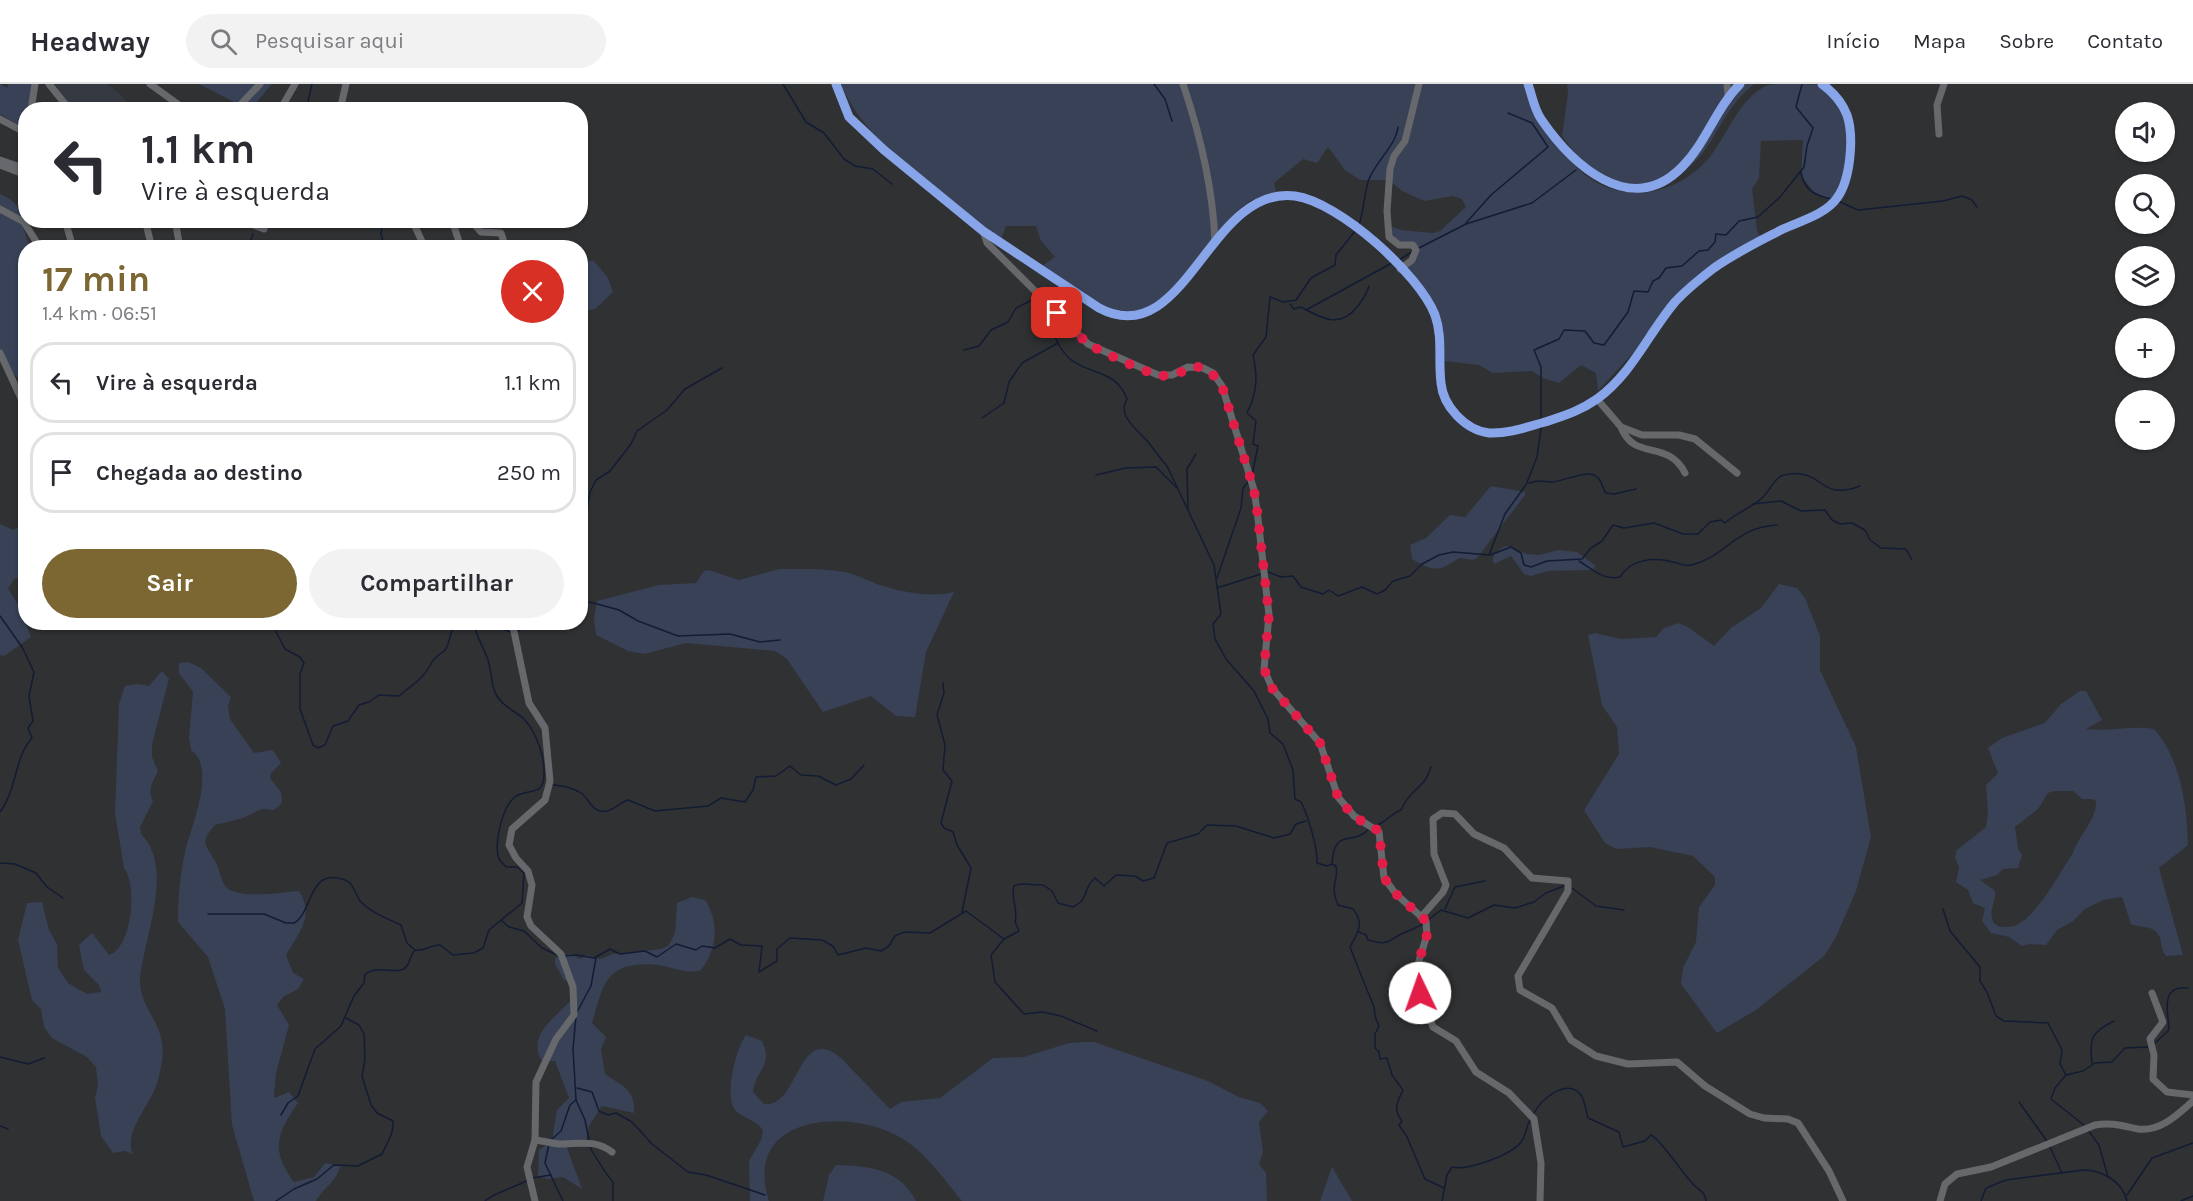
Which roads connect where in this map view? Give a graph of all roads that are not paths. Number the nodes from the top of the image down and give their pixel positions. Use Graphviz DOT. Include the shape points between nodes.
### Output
graph roads {
  1 [pos="34,84"];
  2 [pos="49,84"];
  3 [pos="150,84"];
  4 [pos="260,84"];
  5 [pos="295,84"];
  6 [pos="346,84"];
  7 [pos="836,84"];
  8 [pos="1183,84"];
  9 [pos="1419,84"];
  10 [pos="1528,84"];
  11 [pos="1727,84"];
  12 [pos="1740,84"];
  13 [pos="1822,84"];
  14 [pos="1944,84"];
  15 [pos="1728,96"];
  16 [pos="32,102"];
  17 [pos="64,102"];
  18 [pos="175,102"];
  19 [pos="242,102"];
  20 [pos="285,102"];
  21 [pos="342,102"];
  22 [pos="0,119"];
  23 [pos="18,129"];
  24 [pos="1939,134"];
  25 [pos="0,160"];
  26 [pos="0,165"];
  27 [pos="18,169"];
  28 [pos="18,171"];
  29 [pos="0,209"];
  30 [pos="18,219"];
  31 [pos="477,228"];
  32 [pos="982,231"];
  33 [pos="504,240"];
  34 [pos="1215,243"];
  35 [pos="1400,269"];
  36 [pos="0,353"];
  37 [pos="18,392"];
  38 [pos="1597,399"];
  39 [pos="1621,427"];
  40 [pos="1685,473"];
  41 [pos="1737,473"];
  42 [pos="514,630"];
  43 [pos="1421,917"];
  44 [pos="2152,993"];
  45 [pos="2193,1095"];
  46 [pos="2193,1101"];
  47 [pos="535,1140"];
  48 [pos="612,1152"];
  49 [pos="535,1201"];
  50 [pos="1540,1201"];
  51 [pos="1843,1201"];
  52 [pos="1940,1201"];
  1 -- 16 [label="street"];
  2 -- 17 [label="street"];
  3 -- 18 [label="street"];
  4 -- 19 [label="street"];
  5 -- 20 [label="street"];
  6 -- 21 [label="street"];
  7 -- 32 [label="highway" via="844,109 854,123"];
  8 -- 34 [label="street" via="1197,125 1215,223"];
  9 -- 35 [label="street" via="1405,141 1394,156 1389,177 1389,237 1416,250 1412,260"];
  10 -- 15 [label="highway" via="1539,117 1574,159 1599,179 1625,187 1650,185 1678,171"];
  11 -- 15 [label="street"];
  12 -- 15 [label="highway"];
  13 -- 38 [label="highway" via="1841,102 1848,118 1849,152 1838,197 1820,211 1707,273 1675,303 1623,375"];
  14 -- 24 [label="street" via="1937,105"];
  22 -- 23 [label="street"];
  25 -- 27 [label="street"];
  26 -- 28 [label="street"];
  29 -- 30 [label="street"];
  31 -- 33 [label="street" via="481,232 501,232"];
  32 -- 34 [label="highway" via="1114,315 1144,312 1164,302"];
  32 -- 43 [label="street" via="987,243 1088,344 1158,375 1172,375 1188,367 1203,368 1213,373 1222,386 1257,510 1269,615 1264,669 1272,688 1320,743 1338,797 1353,816 1379,831 1384,878"];
  34 -- 35 [label="highway" via="1250,206 1268,198 1296,196 1319,204 1363,231"];
  35 -- 38 [label="highway" via="1425,297 1434,315 1442,345 1442,391 1463,422 1484,432 1509,431 1570,414"];
  36 -- 37 [label="street"];
  38 -- 39 [label="street"];
  39 -- 40 [label="street" via="1625,438 1636,446 1671,454"];
  39 -- 41 [label="street" via="1642,435 1695,439"];
  42 -- 47 [label="street" via="529,703 545,728 550,781 545,800 512,829 509,845 528,871 532,885 527,917 531,926 561,954 573,987 574,1015 556,1039 536,1082"];
  43 -- 50 [label="street" via="1426,921 1427,935 1417,967 1420,993 1433,1027 1456,1041 1476,1072 1509,1093 1534,1119 1541,1163"];
  43 -- 51 [label="street" via="1446,885 1435,859 1431,827 1433,819 1442,813 1455,814 1474,834 1499,844 1532,878 1568,881 1568,891 1518,976 1520,990 1552,1008 1571,1040 1596,1056 1628,1064 1677,1062 1705,1086 1750,1114 1798,1124 1829,1171"];
  44 -- 45 [label="street" via="2163,1023 2150,1039 2153,1079 2166,1092"];
  46 -- 52 [label="street" via="2170,1120 2152,1128 2095,1125 1991,1167 1957,1174 1945,1184"];
  47 -- 48 [label="street" via="603,1145"];
  47 -- 49 [label="street" via="526,1167"];
}
